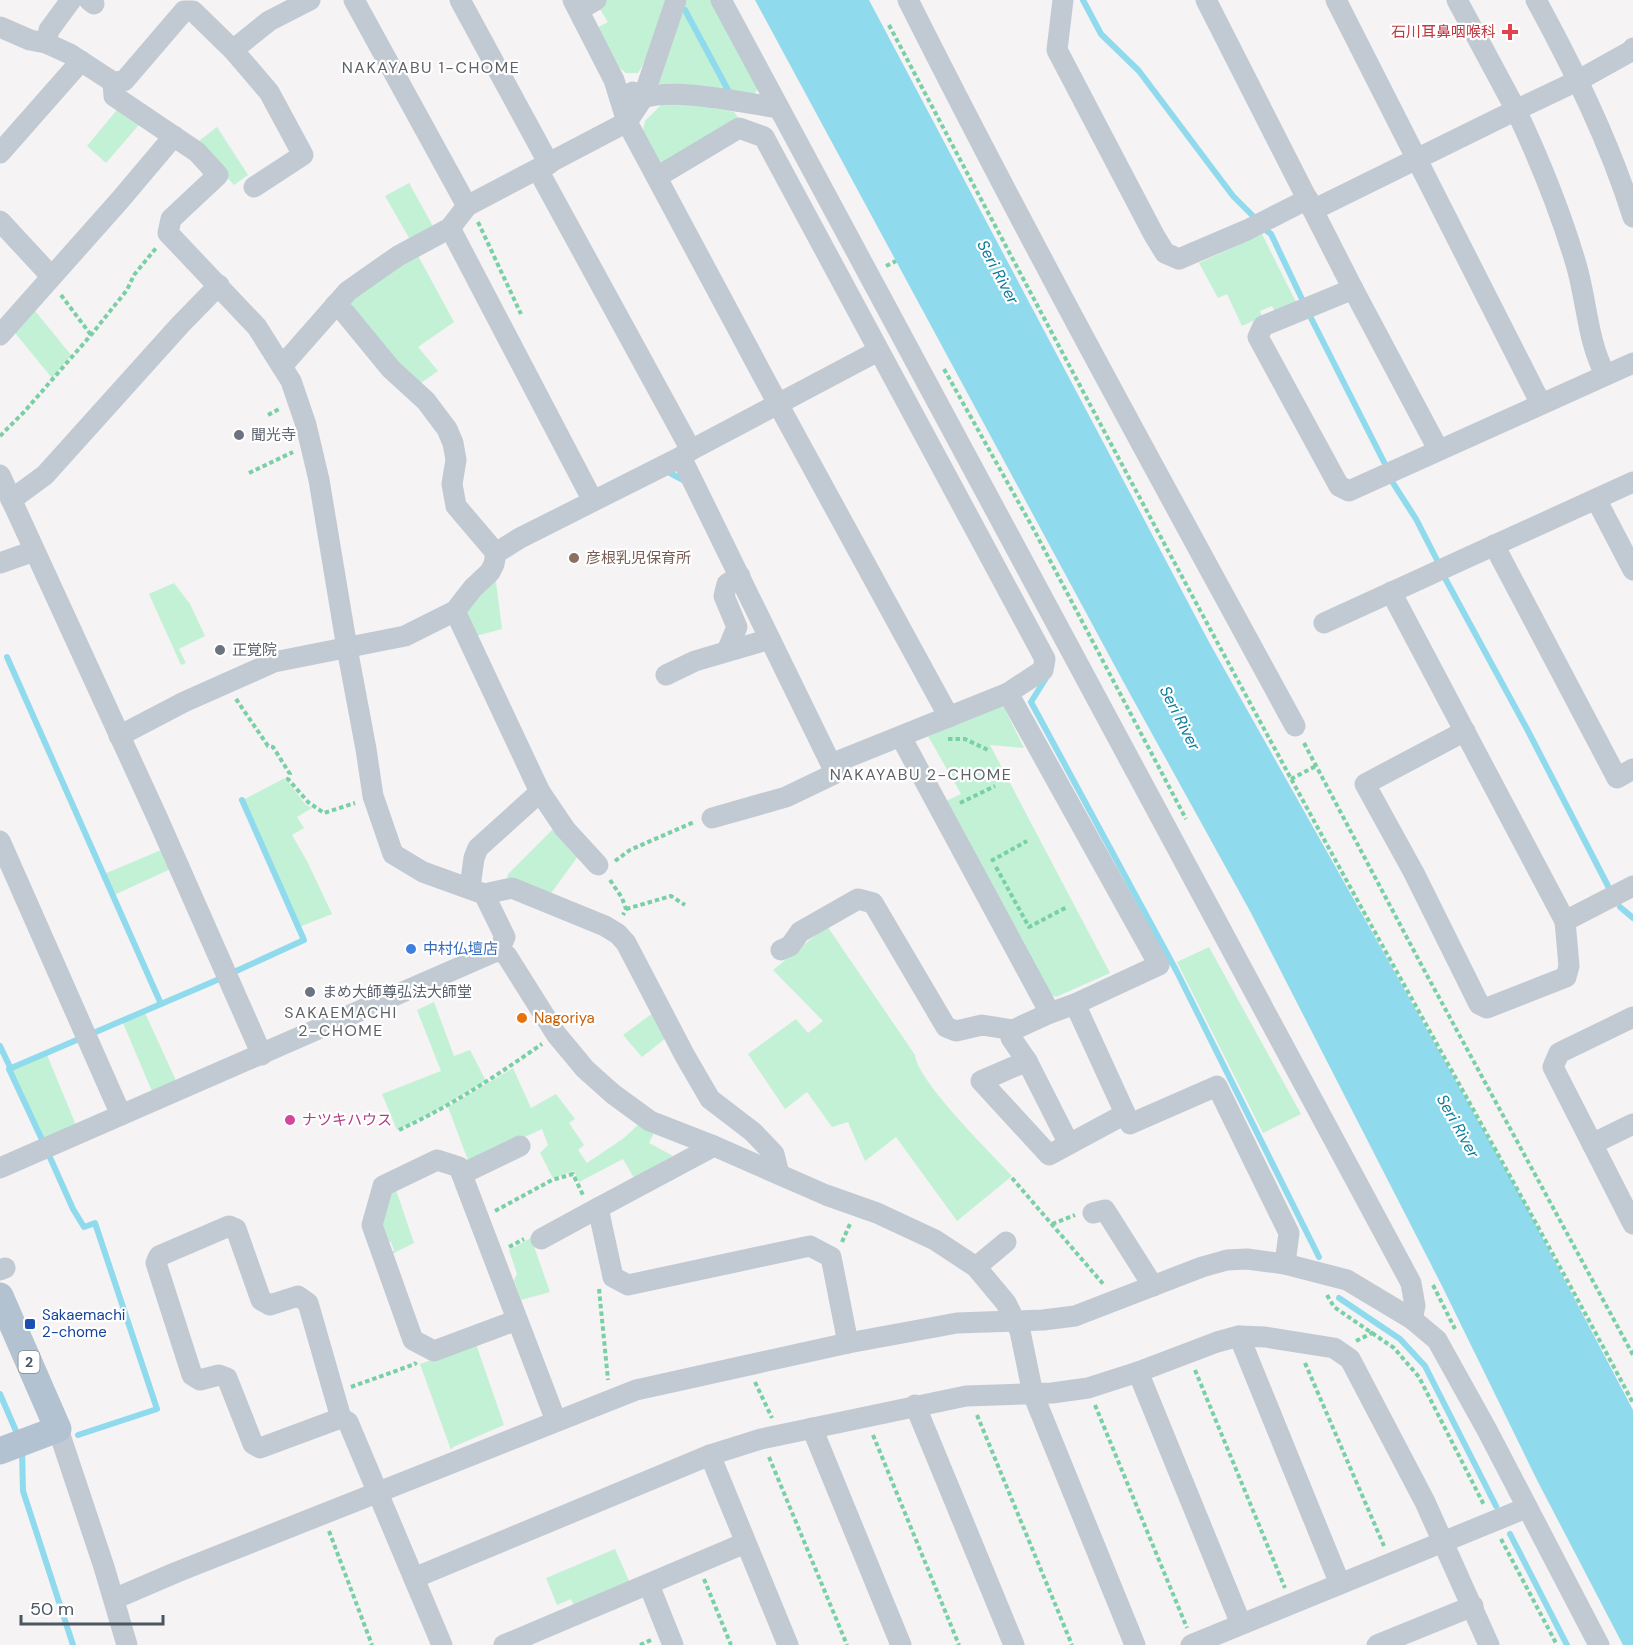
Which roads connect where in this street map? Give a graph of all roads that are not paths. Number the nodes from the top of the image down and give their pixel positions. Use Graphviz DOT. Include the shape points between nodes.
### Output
graph roads {
  1 [pos="71,0"];
  2 [pos="310,0"];
  3 [pos="354,0"];
  4 [pos="460,0"];
  5 [pos="676,0"];
  6 [pos="722,0"];
  7 [pos="908,0"];
  8 [pos="1063,0"];
  9 [pos="1206,0"];
  10 [pos="1336,0"];
  11 [pos="1457,0"];
  12 [pos="1536,0"];
  13 [pos="583,3"];
  14 [pos="0,27"];
  15 [pos="46,43"];
  16 [pos="1633,48"];
  17 [pos="233,50"];
  18 [pos="81,61"];
  19 [pos="614,80"];
  20 [pos="1579,80"];
  21 [pos="113,82"];
  22 [pos="643,98"];
  23 [pos="779,108"];
  24 [pos="1516,110"];
  25 [pos="627,122"];
  26 [pos="174,136"];
  27 [pos="0,153"];
  28 [pos="1418,159"];
  29 [pos="543,167"];
  30 [pos="657,177"];
  31 [pos="254,187"];
  32 [pos="1311,205"];
  33 [pos="467,206"];
  34 [pos="1633,217"];
  35 [pos="0,221"];
  36 [pos="450,228"];
  37 [pos="50,278"];
  38 [pos="218,282"];
  39 [pos="1353,289"];
  40 [pos="335,305"];
  41 [pos="0,335"];
  42 [pos="878,351"];
  43 [pos="1633,363"];
  44 [pos="282,366"];
  45 [pos="1605,374"];
  46 [pos="778,404"];
  47 [pos="1541,404"];
  48 [pos="1438,449"];
  49 [pos="686,454"];
  50 [pos="0,475"];
  51 [pos="1633,482"];
  52 [pos="1596,499"];
  53 [pos="11,500"];
  54 [pos="593,501"];
  55 [pos="1494,545"];
  56 [pos="34,551"];
  57 [pos="496,553"];
  58 [pos="0,564"];
  59 [pos="1633,570"];
  60 [pos="740,576"];
  61 [pos="1391,592"];
  62 [pos="455,611"];
  63 [pos="1324,622"];
  64 [pos="770,639"];
  65 [pos="347,648"];
  66 [pos="727,651"];
  67 [pos="666,675"];
  68 [pos="1008,693"];
  69 [pos="949,717"];
  70 [pos="1295,726"];
  71 [pos="1465,731"];
  72 [pos="119,736"];
  73 [pos="901,737"];
  74 [pos="831,764"];
  75 [pos="1633,770"];
  76 [pos="540,792"];
  77 [pos="712,818"];
  78 [pos="0,841"];
  79 [pos="600,868"];
  80 [pos="1633,886"];
  81 [pos="477,890"];
  82 [pos="1565,921"];
  83 [pos="499,950"];
  84 [pos="781,950"];
  85 [pos="1075,1004"];
  86 [pos="1050,1013"];
  87 [pos="1633,1017"];
  88 [pos="1013,1030"];
  89 [pos="262,1054"];
  90 [pos="1027,1061"];
  91 [pos="1125,1114"];
  92 [pos="121,1115"];
  93 [pos="1633,1124"];
  94 [pos="1069,1144"];
  95 [pos="1592,1144"];
  96 [pos="520,1146"];
  97 [pos="714,1146"];
  98 [pos="0,1168"];
  99 [pos="462,1174"];
  100 [pos="779,1174"];
  101 [pos="1104,1209"];
  102 [pos="595,1210"];
  103 [pos="1633,1224"];
  104 [pos="541,1239"];
  105 [pos="1006,1242"];
  106 [pos="1285,1264"];
  107 [pos="976,1267"];
  108 [pos="1154,1286"];
  109 [pos="0,1296"];
  110 [pos="1412,1319"];
  111 [pos="517,1320"];
  112 [pos="1015,1321"];
  113 [pos="1239,1336"];
  114 [pos="848,1342"];
  115 [pos="1138,1372"];
  116 [pos="1033,1394"];
  117 [pos="339,1405"];
  118 [pos="915,1405"];
  119 [pos="552,1426"];
  120 [pos="58,1429"];
  121 [pos="790,1430"];
  122 [pos="13,1446"];
  123 [pos="710,1455"];
  124 [pos="377,1494"];
  125 [pos="1526,1508"];
  126 [pos="1442,1541"];
  127 [pos="745,1543"];
  128 [pos="414,1578"];
  129 [pos="1340,1584"];
  130 [pos="649,1585"];
  131 [pos="114,1599"];
  132 [pos="1473,1606"];
  133 [pos="1241,1624"];
  134 [pos="1192,1644"];
  135 [pos="127,1645"];
  136 [pos="442,1645"];
  137 [pos="504,1645"];
  138 [pos="673,1645"];
  139 [pos="788,1645"];
  140 [pos="901,1645"];
  141 [pos="1014,1645"];
  142 [pos="1135,1645"];
  143 [pos="1377,1645"];
  144 [pos="1489,1645"];
  145 [pos="1599,1645"];
  1 -- 15 [label="street" via="49,30"];
  2 -- 17 [label="street" via="269,21"];
  3 -- 33 [label="street" via="424,138"];
  4 -- 29 [label="street"];
  5 -- 22 [label="street"];
  6 -- 23 [label="street"];
  7 -- 70 [label="street" via="1060,294"];
  8 -- 32 [label="street" via="1057,50 1165,253 1179,259"];
  9 -- 32 [label="street"];
  10 -- 28 [label="street"];
  11 -- 24 [label="street"];
  12 -- 20 [label="street"];
  13 -- 19 [label="street"];
  14 -- 15 [label="street"];
  15 -- 18 [label="street"];
  16 -- 20 [label="street"];
  17 -- 21 [label="street" via="207,18 184,11 124,81"];
  17 -- 31 [label="street" via="270,93 303,155"];
  18 -- 21 [label="street"];
  18 -- 27 [label="street"];
  19 -- 22 [label="street"];
  19 -- 25 [label="street"];
  20 -- 24 [label="street"];
  20 -- 34 [label="street"];
  21 -- 26 [label="street" via="114,96"];
  22 -- 23 [label="street" via="675,93"];
  22 -- 25 [label="street"];
  23 -- 110 [label="street" via="1411,1283 1416,1306"];
  24 -- 28 [label="street"];
  24 -- 45 [label="street" via="1551,188 1577,266 1595,356"];
  25 -- 29 [label="street"];
  25 -- 30 [label="street"];
  26 -- 37 [label="street"];
  26 -- 38 [label="street" via="197,152 218,175 171,219 168,233"];
  28 -- 32 [label="street"];
  28 -- 47 [label="street"];
  29 -- 33 [label="street"];
  29 -- 49 [label="street"];
  30 -- 42 [label="street" via="739,129 764,137"];
  30 -- 46 [label="street" via="691,232"];
  32 -- 39 [label="street"];
  33 -- 36 [label="street"];
  35 -- 37 [label="street"];
  36 -- 40 [label="street" via="398,256 348,291"];
  36 -- 54 [label="street"];
  37 -- 41 [label="street"];
  38 -- 44 [label="street" via="257,327"];
  38 -- 53 [label="street" via="166,335 45,475"];
  39 -- 48 [label="street"];
  39 -- 48 [label="street" via="1263,326 1258,337 1339,486 1349,491"];
  40 -- 44 [label="street"];
  40 -- 57 [label="street" via="426,401 447,429 456,460 452,484 456,506"];
  42 -- 46 [label="street"];
  42 -- 68 [label="street" via="1046,659 1043,669"];
  43 -- 45 [label="street"];
  44 -- 65 [label="street" via="291,381 320,474"];
  45 -- 47 [label="street"];
  46 -- 49 [label="street"];
  46 -- 69 [label="street"];
  47 -- 48 [label="street"];
  49 -- 54 [label="street"];
  49 -- 60 [label="street"];
  50 -- 53 [label="street"];
  51 -- 52 [label="street"];
  52 -- 55 [label="street"];
  52 -- 59 [label="street"];
  53 -- 56 [label="street"];
  54 -- 57 [label="street" via="529,528"];
  55 -- 61 [label="street"];
  55 -- 75 [label="street" via="1617,778"];
  56 -- 58 [label="street"];
  56 -- 72 [label="street"];
  57 -- 62 [label="street" via="490,572"];
  60 -- 64 [label="street"];
  60 -- 66 [label="street" via="727,584 724,596 737,627"];
  61 -- 63 [label="street"];
  61 -- 71 [label="street"];
  62 -- 65 [label="street" via="405,636"];
  62 -- 76 [label="street"];
  64 -- 66 [label="street"];
  64 -- 74 [label="street"];
  65 -- 72 [label="street" via="274,662"];
  65 -- 81 [label="street" via="373,796 393,854 423,872"];
  66 -- 67 [label="street"];
  68 -- 69 [label="street"];
  68 -- 85 [label="street" via="1159,965"];
  69 -- 73 [label="street"];
  71 -- 82 [label="street"];
  71 -- 82 [label="street" via="1365,784 1479,1004 1487,1008 1566,977 1569,966"];
  72 -- 89 [label="street"];
  73 -- 74 [label="street"];
  73 -- 86 [label="street"];
  74 -- 77 [label="street" via="834,774 786,796"];
  76 -- 79 [label="street" via="565,829"];
  76 -- 81 [label="street" via="478,848 474,858"];
  78 -- 92 [label="street"];
  80 -- 82 [label="street"];
  81 -- 83 [label="street" via="505,937"];
  81 -- 100 [label="street" via="512,888 615,932 626,943 710,1100 753,1132 774,1154"];
  83 -- 89 [label="street" via="285,1048"];
  83 -- 97 [label="street" via="546,1012 556,1034 585,1069 650,1121"];
  84 -- 88 [label="street" via="790,946 800,932 858,899 873,903 946,1027 956,1031 982,1025"];
  85 -- 86 [label="street"];
  85 -- 91 [label="street"];
  86 -- 88 [label="street"];
  87 -- 95 [label="street" via="1559,1053 1553,1066"];
  88 -- 90 [label="street" via="1011,1038"];
  89 -- 92 [label="street"];
  90 -- 94 [label="street"];
  90 -- 94 [label="street" via="981,1081 1049,1155"];
  91 -- 94 [label="street"];
  91 -- 106 [label="street" via="1130,1124 1217,1086 1289,1233"];
  92 -- 98 [label="street"];
  93 -- 95 [label="street"];
  95 -- 103 [label="street"];
  96 -- 99 [label="street"];
  97 -- 100 [label="street"];
  97 -- 102 [label="street"];
  99 -- 111 [label="street"];
  99 -- 111 [label="street" via="459,1167 437,1160 399,1174 383,1186 374,1203 372,1225 413,1340 434,1351"];
  100 -- 107 [label="street" via="935,1240"];
  101 -- 108 [label="street"];
  102 -- 104 [label="street"];
  102 -- 114 [label="street" via="613,1276 628,1286 810,1246 831,1257"];
  105 -- 107 [label="street"];
  106 -- 108 [label="street" via="1227,1260"];
  106 -- 110 [label="street" via="1347,1280"];
  107 -- 112 [label="street" via="1006,1303"];
  108 -- 112 [label="street" via="1075,1316"];
  109 -- 120 [label="main road, 2" via="29,1340"];
  110 -- 125 [label="street" via="1437,1340"];
  111 -- 119 [label="street"];
  112 -- 114 [label="street" via="957,1323"];
  112 -- 116 [label="street"];
  113 -- 115 [label="street"];
  113 -- 126 [label="street" via="1334,1348 1350,1359"];
  113 -- 129 [label="street"];
  114 -- 119 [label="street" via="636,1390"];
  115 -- 116 [label="street" via="1088,1388"];
  115 -- 133 [label="street"];
  116 -- 118 [label="street" via="966,1396"];
  116 -- 142 [label="street"];
  117 -- 117 [label="street" via="308,1303 298,1296 270,1305 259,1302 236,1229 229,1226 159,1256 156,1263 192,1376 198,1383 219,1375 227,1378 253,1444 260,1448"];
  117 -- 124 [label="street"];
  118 -- 121 [label="street"];
  118 -- 141 [label="street"];
  119 -- 124 [label="street"];
  120 -- 122 [label="main road"];
  120 -- 131 [label="street"];
  121 -- 123 [label="street"];
  121 -- 140 [label="street"];
  123 -- 127 [label="street"];
  123 -- 128 [label="street"];
  124 -- 128 [label="street"];
  124 -- 131 [label="street"];
  125 -- 126 [label="street"];
  125 -- 145 [label="street"];
  126 -- 129 [label="street"];
  126 -- 132 [label="street"];
  127 -- 130 [label="street"];
  127 -- 139 [label="street"];
  128 -- 136 [label="street"];
  129 -- 133 [label="street"];
  130 -- 137 [label="street"];
  130 -- 138 [label="street"];
  131 -- 135 [label="street"];
  132 -- 143 [label="street"];
  132 -- 144 [label="street"];
  133 -- 134 [label="street"];
}
